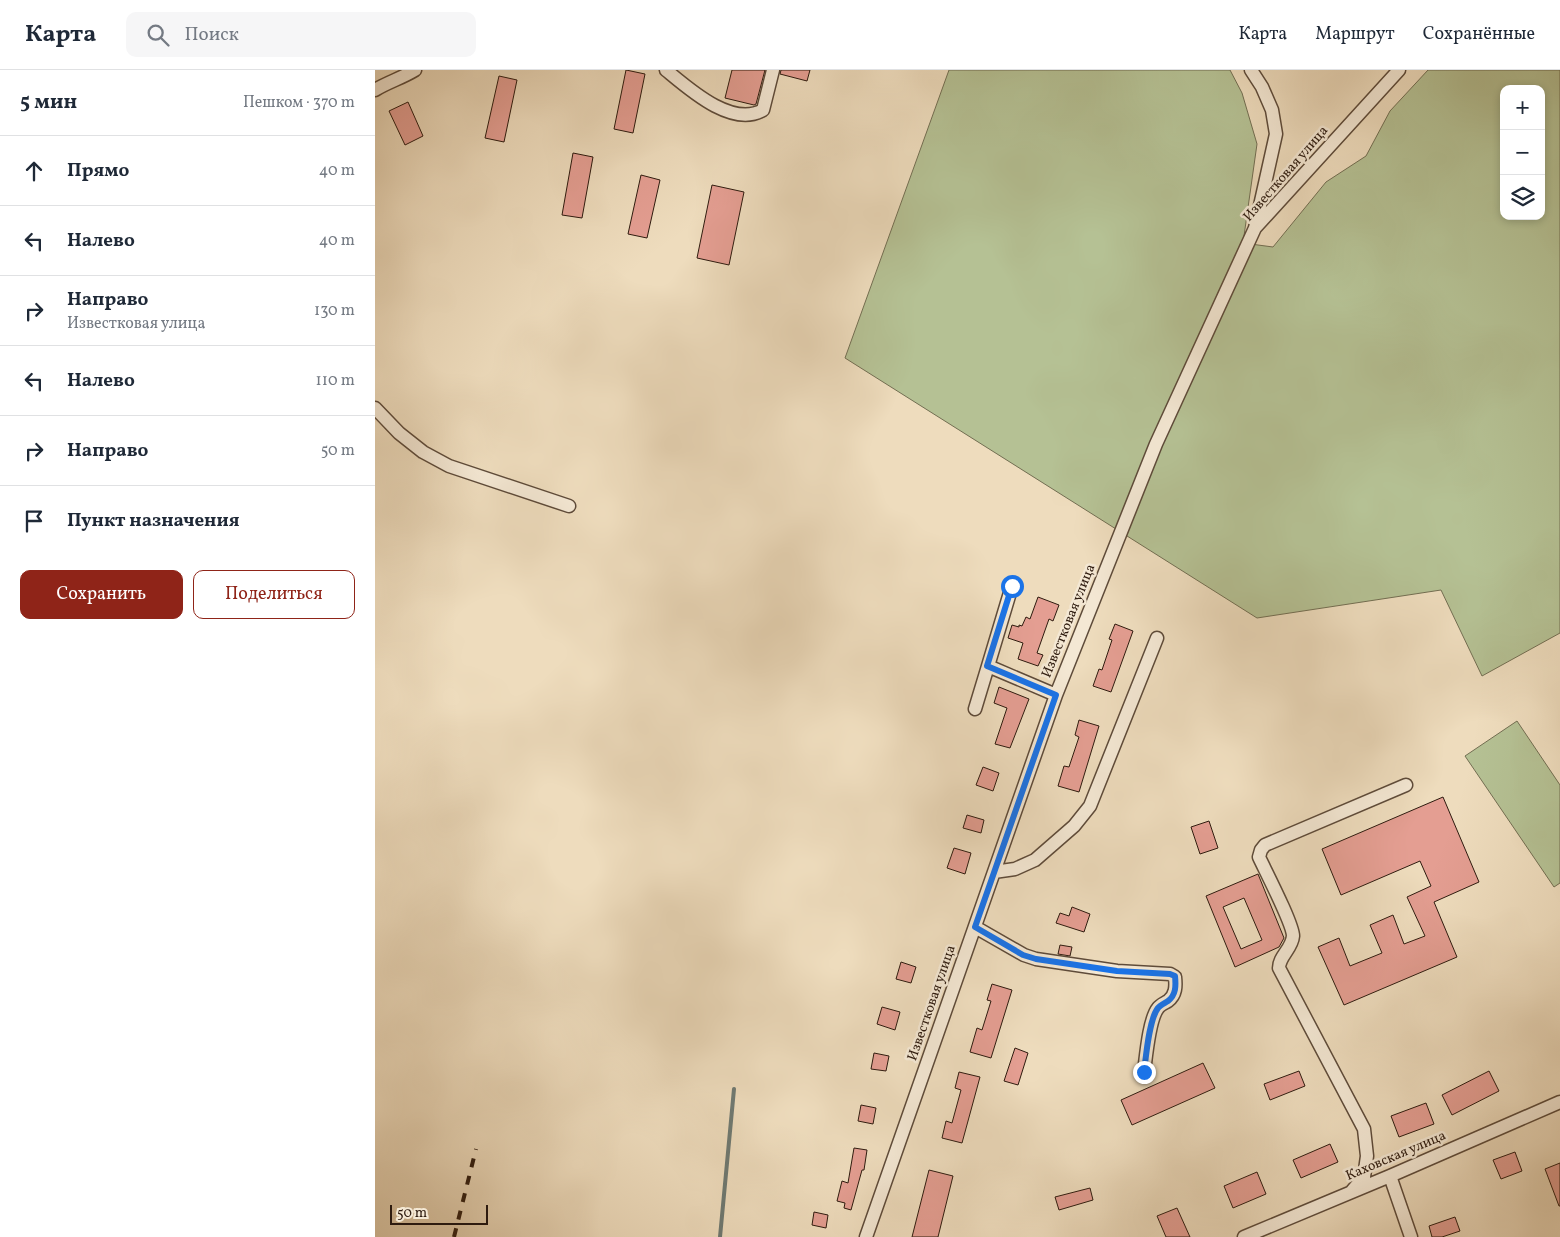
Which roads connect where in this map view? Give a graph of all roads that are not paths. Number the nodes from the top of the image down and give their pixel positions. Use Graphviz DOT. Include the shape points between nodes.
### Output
graph roads {
  1 [pos="415,70"];
  2 [pos="666,70"];
  3 [pos="773,70"];
  4 [pos="1251,70"];
  5 [pos="1399,70"];
  6 [pos="375,90"];
  7 [pos="1255,228"];
  8 [pos="375,408"];
  9 [pos="569,506"];
  10 [pos="1012,586"];
  11 [pos="1157,638"];
  12 [pos="987,666"];
  13 [pos="1056,695"];
  14 [pos="975,708"];
  15 [pos="1406,785"];
  16 [pos="994,872"];
  17 [pos="975,927"];
  18 [pos="1144,1072"];
  19 [pos="1560,1102"];
  20 [pos="1390,1176"];
  21 [pos="1352,1191"];
  22 [pos="866,1237"];
  23 [pos="1244,1237"];
  24 [pos="1411,1237"];
  1 -- 6 [label="street"];
  2 -- 3 [label="street" via="714,106 738,115 755,115 763,110"];
  4 -- 7 [label="street" via="1272,110 1276,134"];
  5 -- 7 [label="street, Известковая улица"];
  7 -- 13 [label="street, Известковая улица" via="1156,444"];
  8 -- 9 [label="street" via="423,452 449,466"];
  10 -- 12 [label="street"];
  11 -- 16 [label="street" via="1086,812 1035,860 1015,869"];
  12 -- 13 [label="street"];
  12 -- 14 [label="street"];
  13 -- 16 [label="street, Известковая улица"];
  15 -- 21 [label="street" via="1265,845 1259,857 1292,928 1291,944 1279,968 1364,1129 1365,1177"];
  16 -- 17 [label="street, Известковая улица"];
  17 -- 18 [label="street" via="1036,959 1175,976 1174,993 1158,1008 1152,1023"];
  17 -- 22 [label="street, Известковая улица"];
  19 -- 20 [label="street, Каховская улица"];
  20 -- 21 [label="street, Каховская улица"];
  20 -- 24 [label="street"];
  21 -- 23 [label="street, Каховская улица"];
}
